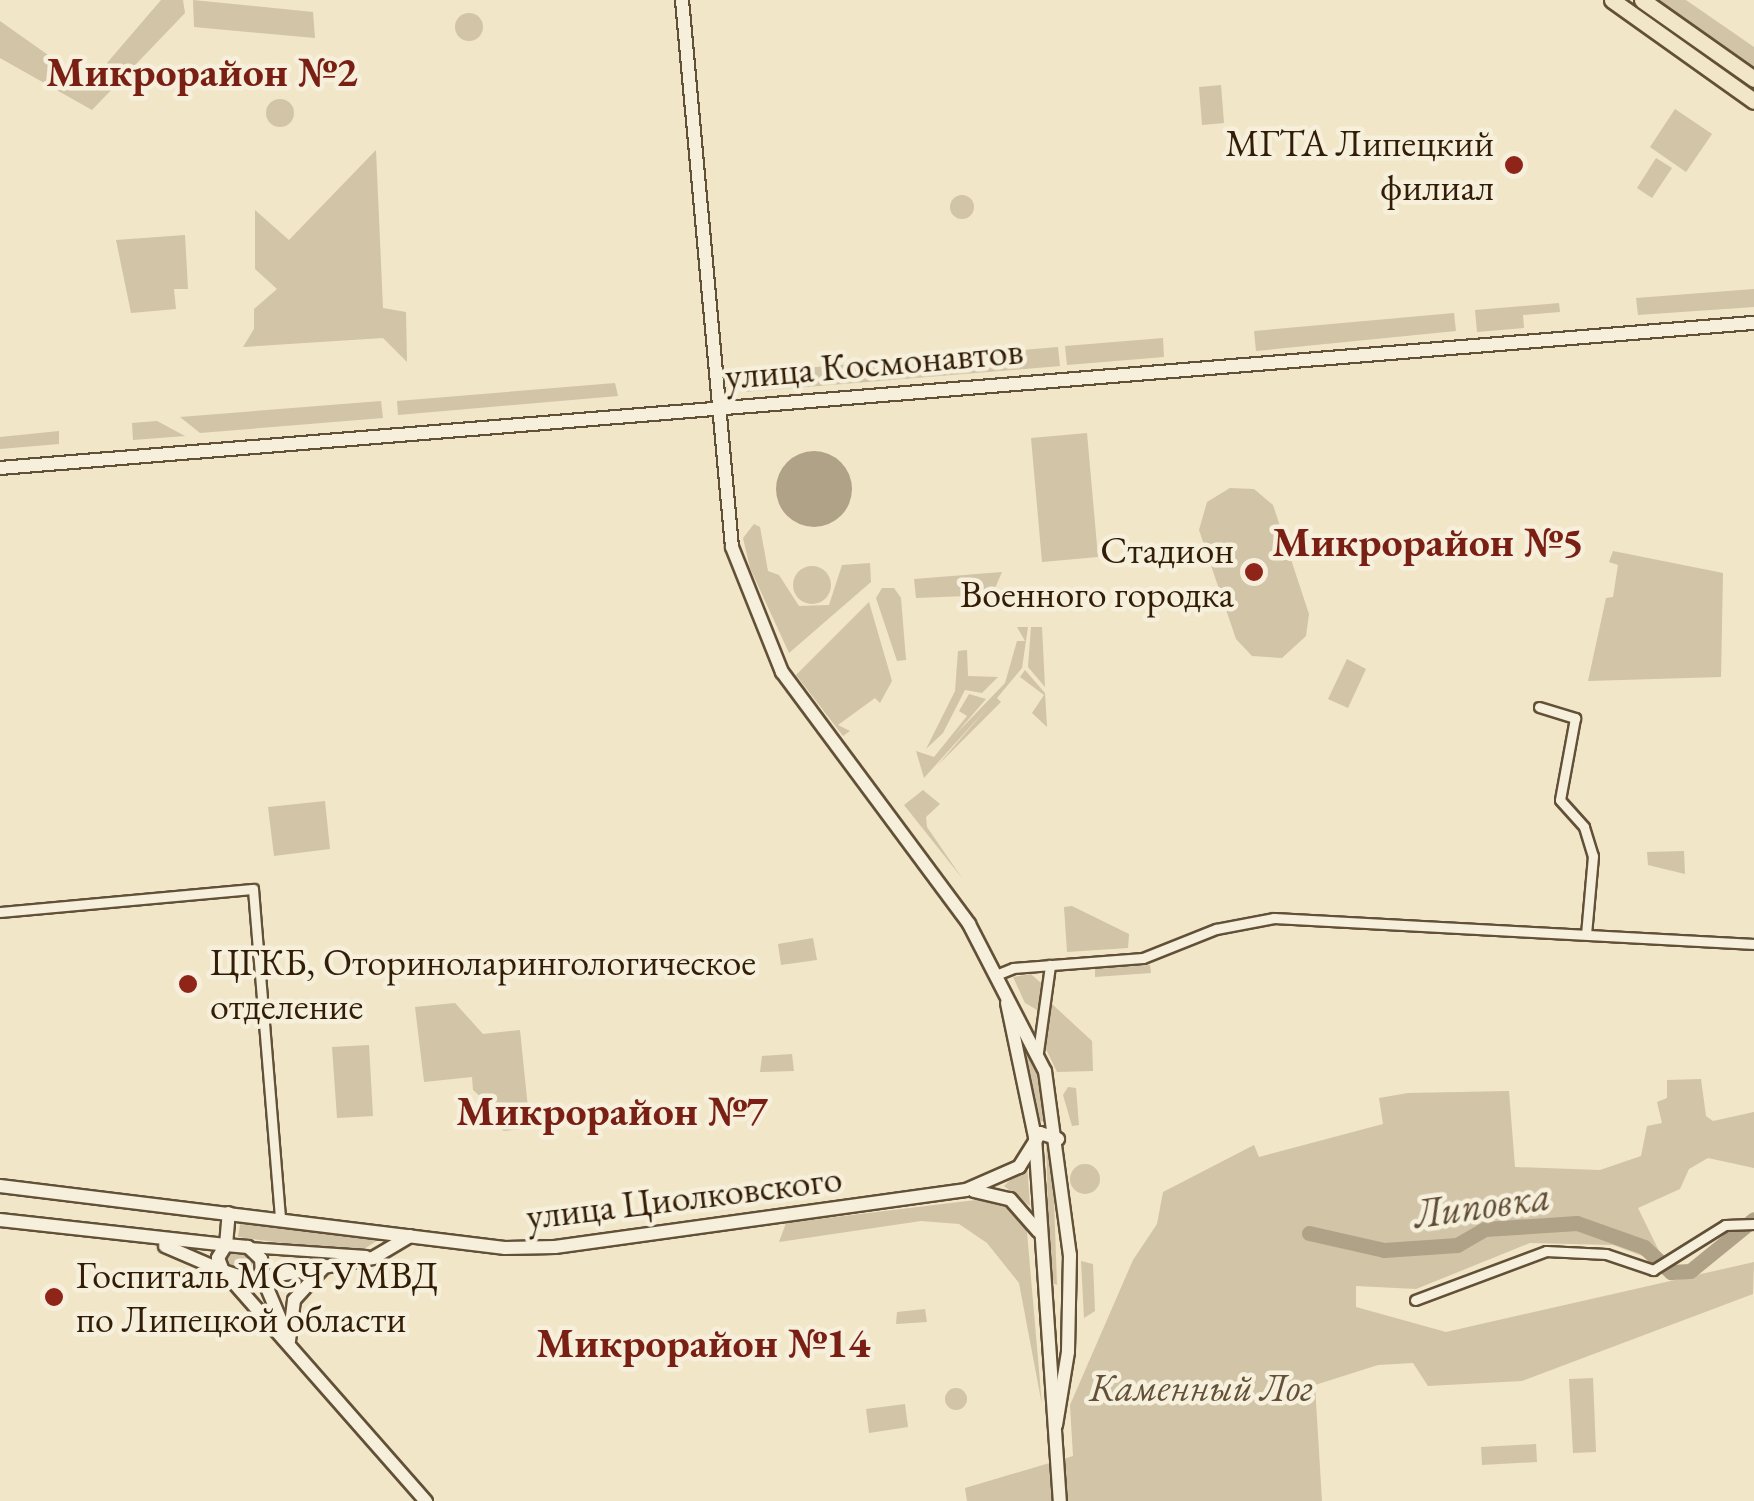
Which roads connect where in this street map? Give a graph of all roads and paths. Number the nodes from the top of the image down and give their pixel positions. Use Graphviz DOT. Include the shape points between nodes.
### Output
graph roads {
  1 [pos="682,0"];
  2 [pos="1612,0"];
  3 [pos="1642,0"];
  4 [pos="1754,79"];
  5 [pos="1754,101"];
  6 [pos="1754,323"];
  7 [pos="715,406"];
  8 [pos="0,468"];
  9 [pos="1539,707"];
  10 [pos="0,912"];
  11 [pos="1586,934"];
  12 [pos="1754,944"];
  13 [pos="1050,965"];
  14 [pos="1031,967"];
  15 [pos="996,975"];
  16 [pos="1049,981"];
  17 [pos="1007,1000"];
  18 [pos="1038,1052"];
  19 [pos="1034,1138"];
  20 [pos="1058,1139"];
  21 [pos="0,1186"];
  22 [pos="966,1190"];
  23 [pos="228,1213"];
  24 [pos="280,1217"];
  25 [pos="0,1220"];
  26 [pos="1754,1224"];
  27 [pos="119,1235"];
  28 [pos="410,1236"];
  29 [pos="1042,1238"];
  30 [pos="226,1245"];
  31 [pos="248,1247"];
  32 [pos="379,1256"];
  33 [pos="327,1264"];
  34 [pos="225,1274"];
  35 [pos="262,1276"];
  36 [pos="1070,1282"];
  37 [pos="1046,1295"];
  38 [pos="1415,1300"];
  39 [pos="1070,1322"];
  40 [pos="290,1341"];
  41 [pos="1056,1429"];
  42 [pos="426,1501"];
  43 [pos="1060,1501"];
  1 -- 7 [label="main road"];
  2 -- 5 [label="main road"];
  3 -- 4 [label="main road"];
  6 -- 7 [label="main road, улица Космонавтов"];
  7 -- 8 [label="main road, улица Космонавтов"];
  7 -- 15 [label="main road" via="729,532 768,646 818,727 958,908"];
  9 -- 11 [label="street" via="1575,718 1560,800 1584,827 1593,856"];
  10 -- 24 [label="street" via="253,889"];
  11 -- 12 [label="street"];
  11 -- 13 [label="street" via="1274,918 1216,929 1143,958"];
  13 -- 14 [label="street"];
  13 -- 16 [label="street"];
  14 -- 15 [label="street"];
  14 -- 16 [label="street"];
  15 -- 17 [label="main road"];
  16 -- 18 [label="street"];
  17 -- 18 [label="main road"];
  17 -- 19 [label="main road"];
  18 -- 20 [label="main road"];
  19 -- 20 [label="main road" via="1045,1132"];
  19 -- 22 [label="main road" via="1019,1167"];
  19 -- 29 [label="main road"];
  20 -- 36 [label="main road"];
  21 -- 23 [label="main road, улица Циолковского"];
  22 -- 28 [label="main road, улица Циолковского" via="555,1247"];
  22 -- 29 [label="main road" via="1010,1199"];
  23 -- 24 [label="main road, улица Циолковского"];
  23 -- 30 [label="main road"];
  24 -- 28 [label="main road, улица Циолковского"];
  25 -- 27 [label="main road"];
  26 -- 38 [label="street" via="1725,1225 1653,1270 1606,1254 1546,1251"];
  27 -- 30 [label="main road"];
  27 -- 34 [label="main road" via="184,1250"];
  28 -- 32 [label="main road"];
  29 -- 37 [label="main road"];
  30 -- 31 [label="main road"];
  30 -- 34 [label="main road" via="218,1258"];
  31 -- 32 [label="street"];
  31 -- 35 [label="main road" via="262,1259"];
  32 -- 33 [label="main road"];
  33 -- 35 [label="main road"];
  33 -- 40 [label="main road" via="294,1300"];
  34 -- 35 [label="main road"];
  34 -- 40 [label="main road"];
  35 -- 40 [label="main road"];
  36 -- 37 [label="main road"];
  36 -- 39 [label="main road"];
  37 -- 39 [label="main road"];
  37 -- 41 [label="main road"];
  39 -- 41 [label="main road"];
  40 -- 42 [label="main road"];
  41 -- 43 [label="main road"];
}
